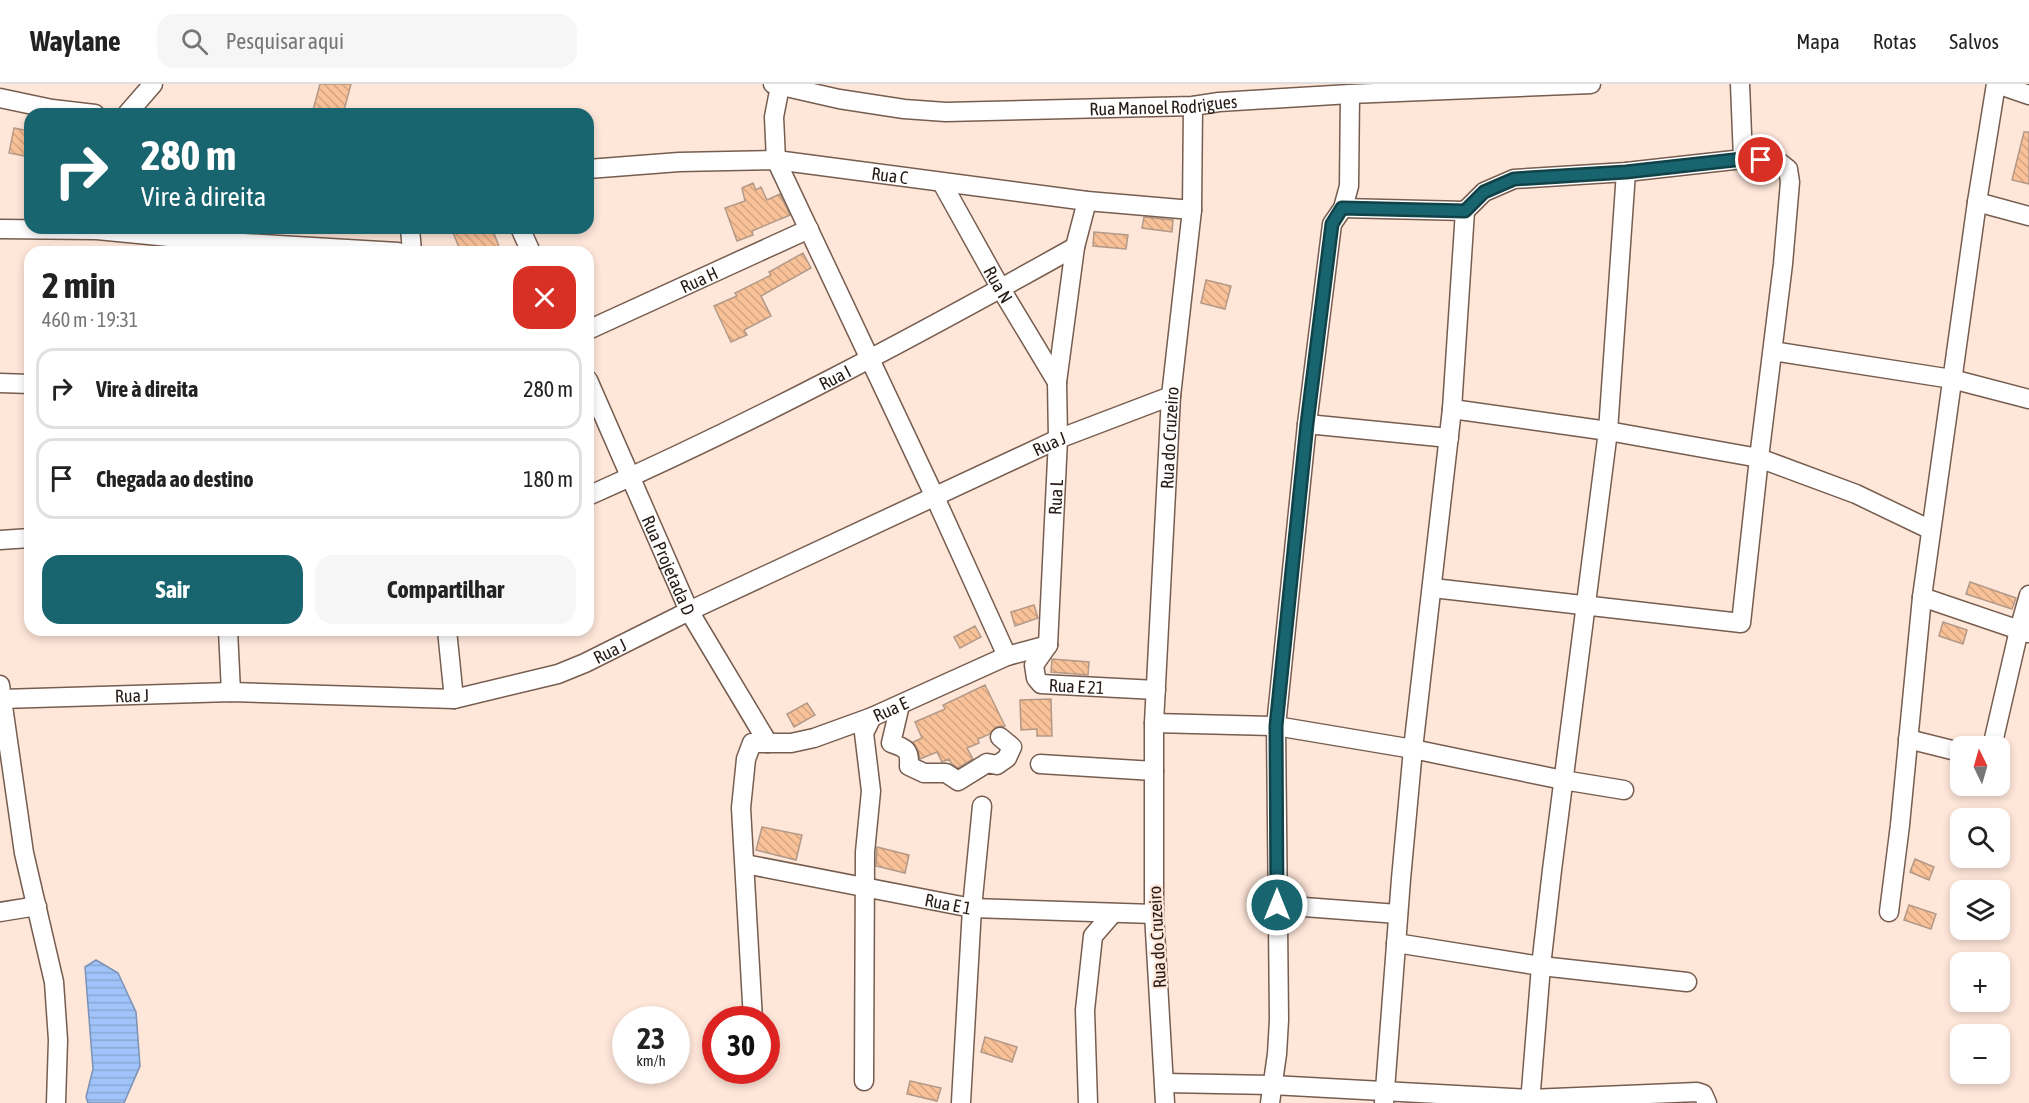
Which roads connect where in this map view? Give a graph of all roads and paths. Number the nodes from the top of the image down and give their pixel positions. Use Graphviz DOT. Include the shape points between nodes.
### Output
graph roads {
  1 [pos="153,84"];
  2 [pos="777,84"];
  3 [pos="1215,84"];
  4 [pos="1592,84"];
  5 [pos="1740,84"];
  6 [pos="1997,84"];
  7 [pos="1350,94"];
  8 [pos="2029,95"];
  9 [pos="0,98"];
  10 [pos="1219,102"];
  11 [pos="1193,105"];
  12 [pos="47,108"];
  13 [pos="132,108"];
  14 [pos="1743,159"];
  15 [pos="776,160"];
  16 [pos="594,169"];
  17 [pos="1626,172"];
  18 [pos="942,183"];
  19 [pos="1087,201"];
  20 [pos="1977,202"];
  21 [pos="1342,208"];
  22 [pos="1192,210"];
  23 [pos="1465,211"];
  24 [pos="2029,216"];
  25 [pos="0,229"];
  26 [pos="24,229"];
  27 [pos="809,229"];
  28 [pos="142,234"];
  29 [pos="210,240"];
  30 [pos="304,246"];
  31 [pos="1075,247"];
  32 [pos="1001,289"];
  33 [pos="594,327"];
  34 [pos="1773,351"];
  35 [pos="868,359"];
  36 [pos="1952,379"];
  37 [pos="1057,382"];
  38 [pos="0,383"];
  39 [pos="24,384"];
  40 [pos="594,394"];
  41 [pos="1171,396"];
  42 [pos="2029,399"];
  43 [pos="1452,409"];
  44 [pos="1307,424"];
  45 [pos="1608,431"];
  46 [pos="1449,438"];
  47 [pos="1058,439"];
  48 [pos="1759,458"];
  49 [pos="629,477"];
  50 [pos="594,493"];
  51 [pos="934,495"];
  52 [pos="1931,530"];
  53 [pos="24,538"];
  54 [pos="0,540"];
  55 [pos="1433,588"];
  56 [pos="2029,595"];
  57 [pos="1922,597"];
  58 [pos="1587,605"];
  59 [pos="689,611"];
  60 [pos="2024,632"];
  61 [pos="228,636"];
  62 [pos="448,636"];
  63 [pos="1047,645"];
  64 [pos="1007,656"];
  65 [pos="1156,690"];
  66 [pos="1,692"];
  67 [pos="231,692"];
  68 [pos="454,699"];
  69 [pos="900,705"];
  70 [pos="872,717"];
  71 [pos="1154,723"];
  72 [pos="1276,726"];
  73 [pos="1995,736"];
  74 [pos="1000,737"];
  75 [pos="1908,740"];
  76 [pos="768,743"];
  77 [pos="1413,749"];
  78 [pos="1950,750"];
  79 [pos="1040,764"];
  80 [pos="1154,771"];
  81 [pos="1563,780"];
  82 [pos="1624,790"];
  83 [pos="982,806"];
  84 [pos="745,864"];
  85 [pos="865,888"];
  86 [pos="1277,905"];
  87 [pos="37,906"];
  88 [pos="972,908"];
  89 [pos="0,912"];
  90 [pos="1889,912"];
  91 [pos="1113,913"];
  92 [pos="1154,914"];
  93 [pos="1398,914"];
  94 [pos="1396,943"];
  95 [pos="1541,966"];
  96 [pos="1687,982"];
  97 [pos="752,1006"];
  98 [pos="864,1081"];
  99 [pos="1165,1083"];
  100 [pos="1271,1094"];
  101 [pos="1384,1097"];
  102 [pos="1530,1101"];
  103 [pos="961,1102"];
  104 [pos="56,1103"];
  105 [pos="1088,1103"];
  106 [pos="1165,1103"];
  107 [pos="1707,1103"];
  1 -- 13 [label="street"];
  2 -- 11 [label="street, Rua Manoel Rodrigues" via="849,101 946,112"];
  2 -- 15 [label="street"];
  3 -- 10 [label="street"];
  4 -- 7 [label="street, Rua Manoel Rodrigues"];
  5 -- 14 [label="street"];
  6 -- 8 [label="street"];
  6 -- 20 [label="street"];
  7 -- 10 [label="street, Rua Manoel Rodrigues"];
  7 -- 21 [label="street" via="1350,176"];
  9 -- 12 [label="street"];
  10 -- 11 [label="street, Rua Manoel Rodrigues"];
  11 -- 22 [label="street, Rua do Cruzeiro"];
  14 -- 17 [label="street"];
  14 -- 34 [label="street" via="1783,163 1789,174 1784,264"];
  15 -- 16 [label="street, Rua C" via="679,162"];
  15 -- 18 [label="street, Rua C"];
  15 -- 27 [label="street"];
  17 -- 23 [label="street" via="1514,179 1484,192"];
  17 -- 45 [label="street"];
  18 -- 19 [label="street, Rua C"];
  18 -- 32 [label="street, Rua N"];
  19 -- 22 [label="street, Rua C"];
  19 -- 31 [label="street, Rua L"];
  20 -- 24 [label="street"];
  20 -- 36 [label="street"];
  21 -- 23 [label="street"];
  21 -- 44 [label="street" via="1332,224"];
  22 -- 41 [label="street, Rua do Cruzeiro"];
  23 -- 43 [label="street"];
  25 -- 26 [label="street"];
  27 -- 33 [label="street, Rua H"];
  27 -- 35 [label="street"];
  28 -- 29 [label="street"];
  29 -- 30 [label="street"];
  31 -- 32 [label="street, Rua I"];
  31 -- 37 [label="street, Rua L"];
  32 -- 35 [label="street, Rua I"];
  32 -- 37 [label="street, Rua N"];
  34 -- 36 [label="street"];
  34 -- 48 [label="street"];
  35 -- 49 [label="street, Rua I"];
  35 -- 51 [label="street"];
  36 -- 42 [label="street"];
  36 -- 52 [label="street"];
  37 -- 47 [label="street, Rua L"];
  38 -- 39 [label="street"];
  40 -- 49 [label="street, Rua Projetada D"];
  41 -- 47 [label="street, Rua J"];
  41 -- 65 [label="street, Rua do Cruzeiro"];
  43 -- 45 [label="street"];
  43 -- 46 [label="street"];
  44 -- 46 [label="street"];
  44 -- 72 [label="street"];
  45 -- 48 [label="street"];
  45 -- 58 [label="street"];
  46 -- 55 [label="street"];
  47 -- 51 [label="street, Rua J"];
  47 -- 63 [label="street, Rua L"];
  48 -- 52 [label="street" via="1856,494"];
  48 -- 58 [label="street" via="1742,623"];
  49 -- 50 [label="street, Rua I"];
  49 -- 59 [label="street, Rua Projetada D"];
  51 -- 59 [label="street, Rua J"];
  51 -- 64 [label="street"];
  52 -- 57 [label="street"];
  53 -- 54 [label="street"];
  55 -- 58 [label="street"];
  55 -- 77 [label="street"];
  56 -- 60 [label="street"];
  57 -- 60 [label="street"];
  57 -- 75 [label="street"];
  58 -- 81 [label="street"];
  59 -- 68 [label="street, Rua J" via="558,674"];
  59 -- 76 [label="street, Rua Projetada D"];
  60 -- 73 [label="street"];
  61 -- 67 [label="street"];
  62 -- 68 [label="street"];
  63 -- 64 [label="street"];
  63 -- 65 [label="street, Rua E 21" via="1034,665 1036,678 1043,685"];
  64 -- 69 [label="street, Rua E"];
  65 -- 71 [label="street, Rua do Cruzeiro"];
  66 -- 67 [label="street, Rua J"];
  66 -- 87 [label="street" via="24,853"];
  67 -- 68 [label="street, Rua J"];
  69 -- 70 [label="street, Rua E"];
  69 -- 74 [label="street" via="891,743 904,748 910,756 909,766 924,773 946,773 958,781 987,763 997,765 1007,758 1012,747"];
  70 -- 76 [label="street, Rua E" via="803,741"];
  70 -- 85 [label="street" via="864,733 871,791"];
  71 -- 72 [label="street"];
  71 -- 80 [label="street, Rua do Cruzeiro"];
  72 -- 77 [label="street"];
  72 -- 86 [label="street"];
  75 -- 78 [label="street"];
  75 -- 90 [label="street"];
  76 -- 84 [label="street" via="752,743 746,759 741,808"];
  77 -- 81 [label="street"];
  77 -- 93 [label="street"];
  79 -- 80 [label="street"];
  80 -- 92 [label="street, Rua do Cruzeiro"];
  81 -- 82 [label="street"];
  81 -- 95 [label="street"];
  83 -- 88 [label="street"];
  84 -- 85 [label="street, Rua E 1"];
  84 -- 97 [label="street"];
  85 -- 88 [label="street, Rua E 1"];
  85 -- 98 [label="street"];
  86 -- 93 [label="street"];
  86 -- 100 [label="street" via="1279,1020"];
  87 -- 89 [label="street"];
  87 -- 104 [label="street" via="54,982 58,1040"];
  88 -- 91 [label="street, Rua E 1"];
  88 -- 103 [label="street"];
  91 -- 92 [label="street, Rua E 1"];
  91 -- 105 [label="street" via="1093,936 1085,1010"];
  92 -- 99 [label="street, Rua do Cruzeiro"];
  93 -- 94 [label="street"];
  94 -- 95 [label="street"];
  94 -- 101 [label="street"];
  95 -- 96 [label="street"];
  95 -- 102 [label="street"];
  99 -- 100 [label="street"];
  99 -- 106 [label="street, Rua do Cruzeiro"];
  100 -- 101 [label="street"];
  101 -- 102 [label="street"];
  102 -- 107 [label="street" via="1697,1092 1703,1094"];
}
